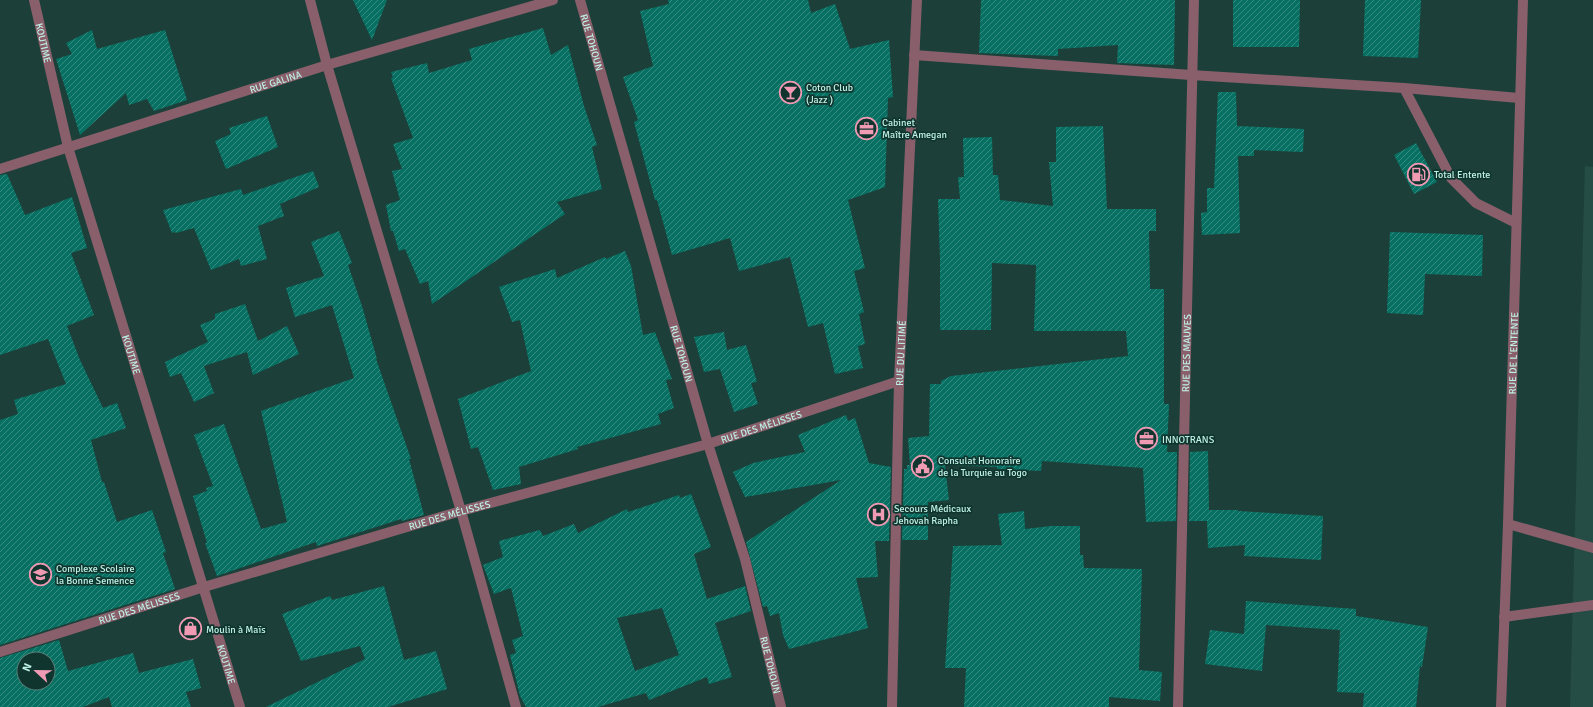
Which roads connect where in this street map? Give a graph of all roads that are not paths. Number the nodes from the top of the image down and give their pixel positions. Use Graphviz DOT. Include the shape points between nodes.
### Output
graph roads {
  1 [pos="34,0"];
  2 [pos="310,0"];
  3 [pos="553,0"];
  4 [pos="580,0"];
  5 [pos="917,0"];
  6 [pos="1194,0"];
  7 [pos="1523,0"];
  8 [pos="914,55"];
  9 [pos="327,65"];
  10 [pos="1191,75"];
  11 [pos="1404,88"];
  12 [pos="1519,98"];
  13 [pos="68,147"];
  14 [pos="0,169"];
  15 [pos="1516,223"];
  16 [pos="899,381"];
  17 [pos="708,444"];
  18 [pos="461,511"];
  19 [pos="1508,524"];
  20 [pos="1593,548"];
  21 [pos="204,587"];
  22 [pos="1593,605"];
  23 [pos="1504,617"];
  24 [pos="0,652"];
  25 [pos="240,707"];
  26 [pos="516,707"];
  27 [pos="782,707"];
  28 [pos="892,707"];
  29 [pos="1178,707"];
  30 [pos="1501,707"];
  1 -- 13 [label="street, KOUTIME"];
  2 -- 9 [label="street"];
  3 -- 9 [label="street, RUE GALINA"];
  4 -- 17 [label="street, RUE TOHOUN"];
  5 -- 8 [label="street, RUE DU LITIMÉ"];
  6 -- 10 [label="street, RUE DES MAUVES"];
  7 -- 12 [label="street, RUE DE L'ENTENTE"];
  8 -- 10 [label="street"];
  8 -- 16 [label="street, RUE DU LITIMÉ"];
  9 -- 13 [label="street, RUE GALINA"];
  9 -- 18 [label="street"];
  10 -- 11 [label="street"];
  10 -- 29 [label="street, RUE DES MAUVES"];
  11 -- 12 [label="street"];
  11 -- 15 [label="street" via="1451,178 1476,202"];
  12 -- 15 [label="street, RUE DE L'ENTENTE"];
  13 -- 14 [label="street, RUE GALINA"];
  13 -- 21 [label="street, KOUTIME"];
  15 -- 19 [label="street, RUE DE L'ENTENTE"];
  16 -- 17 [label="street, RUE DES MÉLISSES"];
  16 -- 28 [label="street, RUE DU LITIMÉ"];
  17 -- 18 [label="street, RUE DES MÉLISSES"];
  17 -- 27 [label="street, RUE TOHOUN" via="745,559"];
  18 -- 21 [label="street, RUE DES MÉLISSES"];
  18 -- 26 [label="street"];
  19 -- 20 [label="street"];
  19 -- 23 [label="street, RUE DE L'ENTENTE"];
  21 -- 24 [label="street, RUE DES MÉLISSES"];
  21 -- 25 [label="street, KOUTIME"];
  22 -- 23 [label="street"];
  23 -- 30 [label="street, RUE DE L'ENTENTE"];
}
